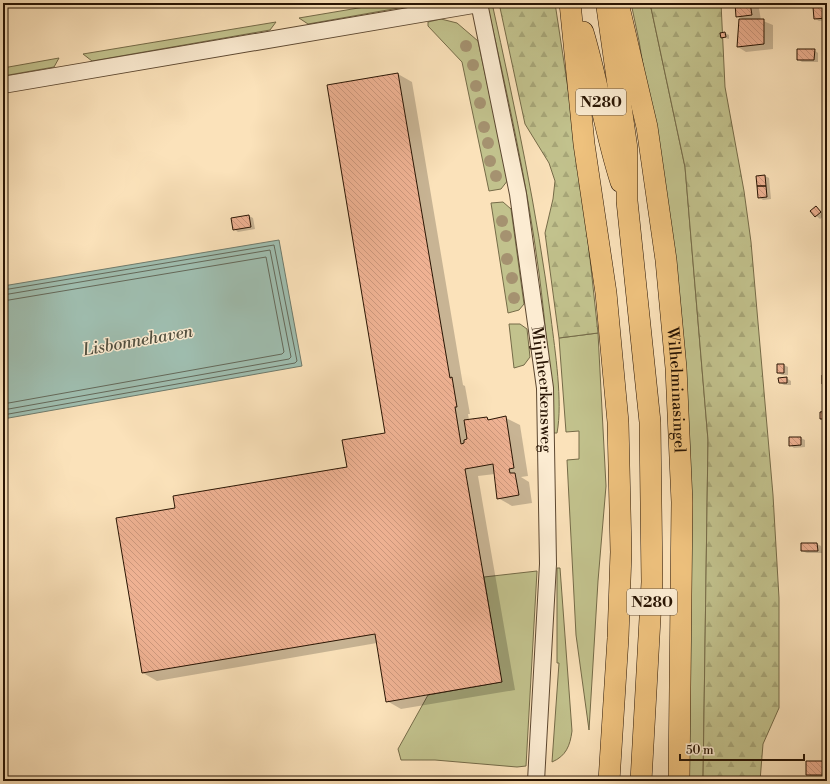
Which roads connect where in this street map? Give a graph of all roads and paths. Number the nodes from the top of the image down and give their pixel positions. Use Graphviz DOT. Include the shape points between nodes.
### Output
graph roads {
  1 [pos="479,3"];
  2 [pos="570,3"];
  3 [pos="575,3"];
  4 [pos="607,3"];
  5 [pos="618,3"];
  6 [pos="3,85"];
  7 [pos="627,201"];
  8 [pos="536,781"];
  9 [pos="609,781"];
  10 [pos="642,781"];
  11 [pos="679,781"];
  1 -- 6 [label="street"];
  1 -- 8 [label="street, Mijnheerkensweg" via="518,194 545,388 548,564"];
  2 -- 9 [label="main road, N280" via="584,144 606,292 618,422 621,552"];
  3 -- 7 [label="main road, Wilhelminasingel / N280" via="596,76 612,153"];
  4 -- 7 [label="main road, Wilhelminasingel / N280" via="627,149"];
  5 -- 11 [label="main road, Wilhelminasingel / N280" via="647,128 666,260 676,360 682,502"];
  7 -- 10 [label="main road, Wilhelminasingel / N280" via="650,422 652,477 652,582"];
}
